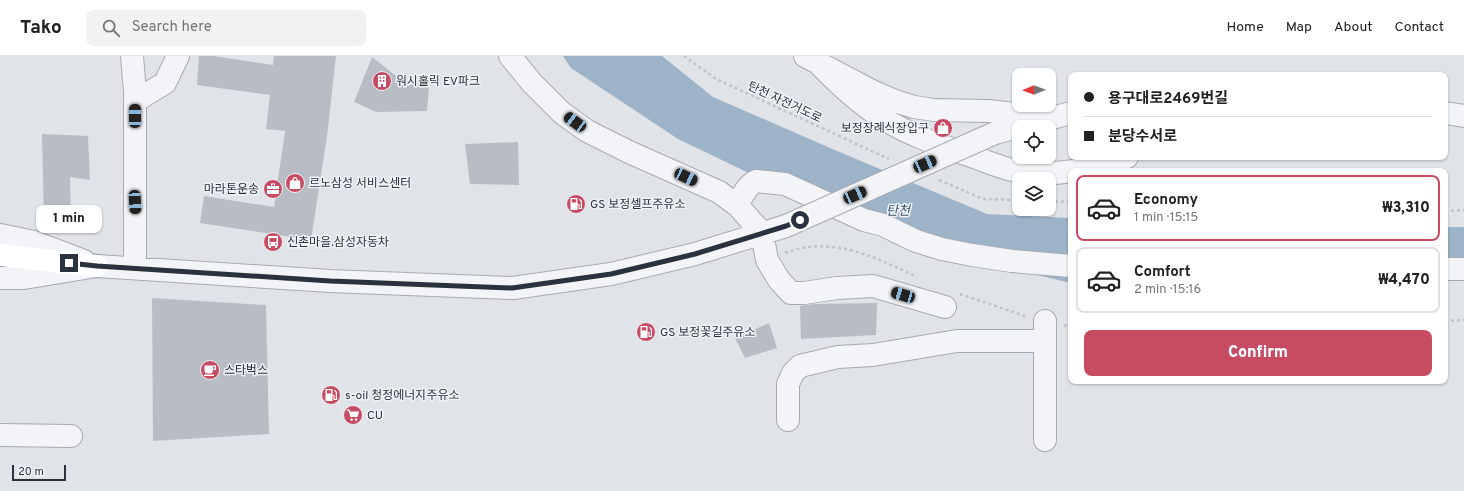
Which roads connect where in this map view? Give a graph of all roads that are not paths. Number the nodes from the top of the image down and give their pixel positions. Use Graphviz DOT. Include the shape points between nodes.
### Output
graph roads {
  1 [pos="132,56"];
  2 [pos="178,56"];
  3 [pos="510,56"];
  4 [pos="812,60"];
  5 [pos="135,101"];
  6 [pos="1448,113"];
  7 [pos="1068,114"];
  8 [pos="1464,116"];
  9 [pos="1048,118"];
  10 [pos="1118,160"];
  11 [pos="1082,168"];
  12 [pos="1068,170"];
  13 [pos="736,205"];
  14 [pos="762,233"];
  15 [pos="0,235"];
  16 [pos="0,254"];
  17 [pos="97,266"];
  18 [pos="1068,266"];
  19 [pos="0,267"];
  20 [pos="135,268"];
  21 [pos="1448,269"];
  22 [pos="1464,269"];
  23 [pos="0,278"];
  24 [pos="945,308"];
  25 [pos="788,420"];
  26 [pos="0,435"];
  27 [pos="70,436"];
  28 [pos="1045,440"];
  1 -- 5 [label="street"];
  2 -- 5 [label="street" via="165,83"];
  3 -- 13 [label="street" via="562,113 587,131 719,192"];
  4 -- 9 [label="street" via="872,92 914,107 988,111"];
  4 -- 12 [label="street" via="844,89 889,122 930,142 1006,169 1032,173"];
  5 -- 20 [label="street"];
  6 -- 8 [label="street"];
  7 -- 9 [label="street"];
  9 -- 14 [label="street, bridge" via="995,133 786,226"];
  10 -- 11 [label="street"];
  13 -- 14 [label="street"];
  13 -- 18 [label="street" via="753,182 785,184 864,220 884,225 916,241 942,249"];
  14 -- 20 [label="street" via="695,254 611,274 512,288 330,281"];
  14 -- 24 [label="street" via="767,260 779,280 791,293 873,286"];
  15 -- 17 [label="street" via="34,242"];
  16 -- 17 [label="highway"];
  17 -- 19 [label="highway"];
  17 -- 20 [label="street"];
  17 -- 23 [label="street" via="24,278"];
  21 -- 22 [label="street"];
  25 -- 28 [label="street" via="788,384 800,366 838,357 873,355 957,341 1045,331"];
  26 -- 27 [label="street"];
}
